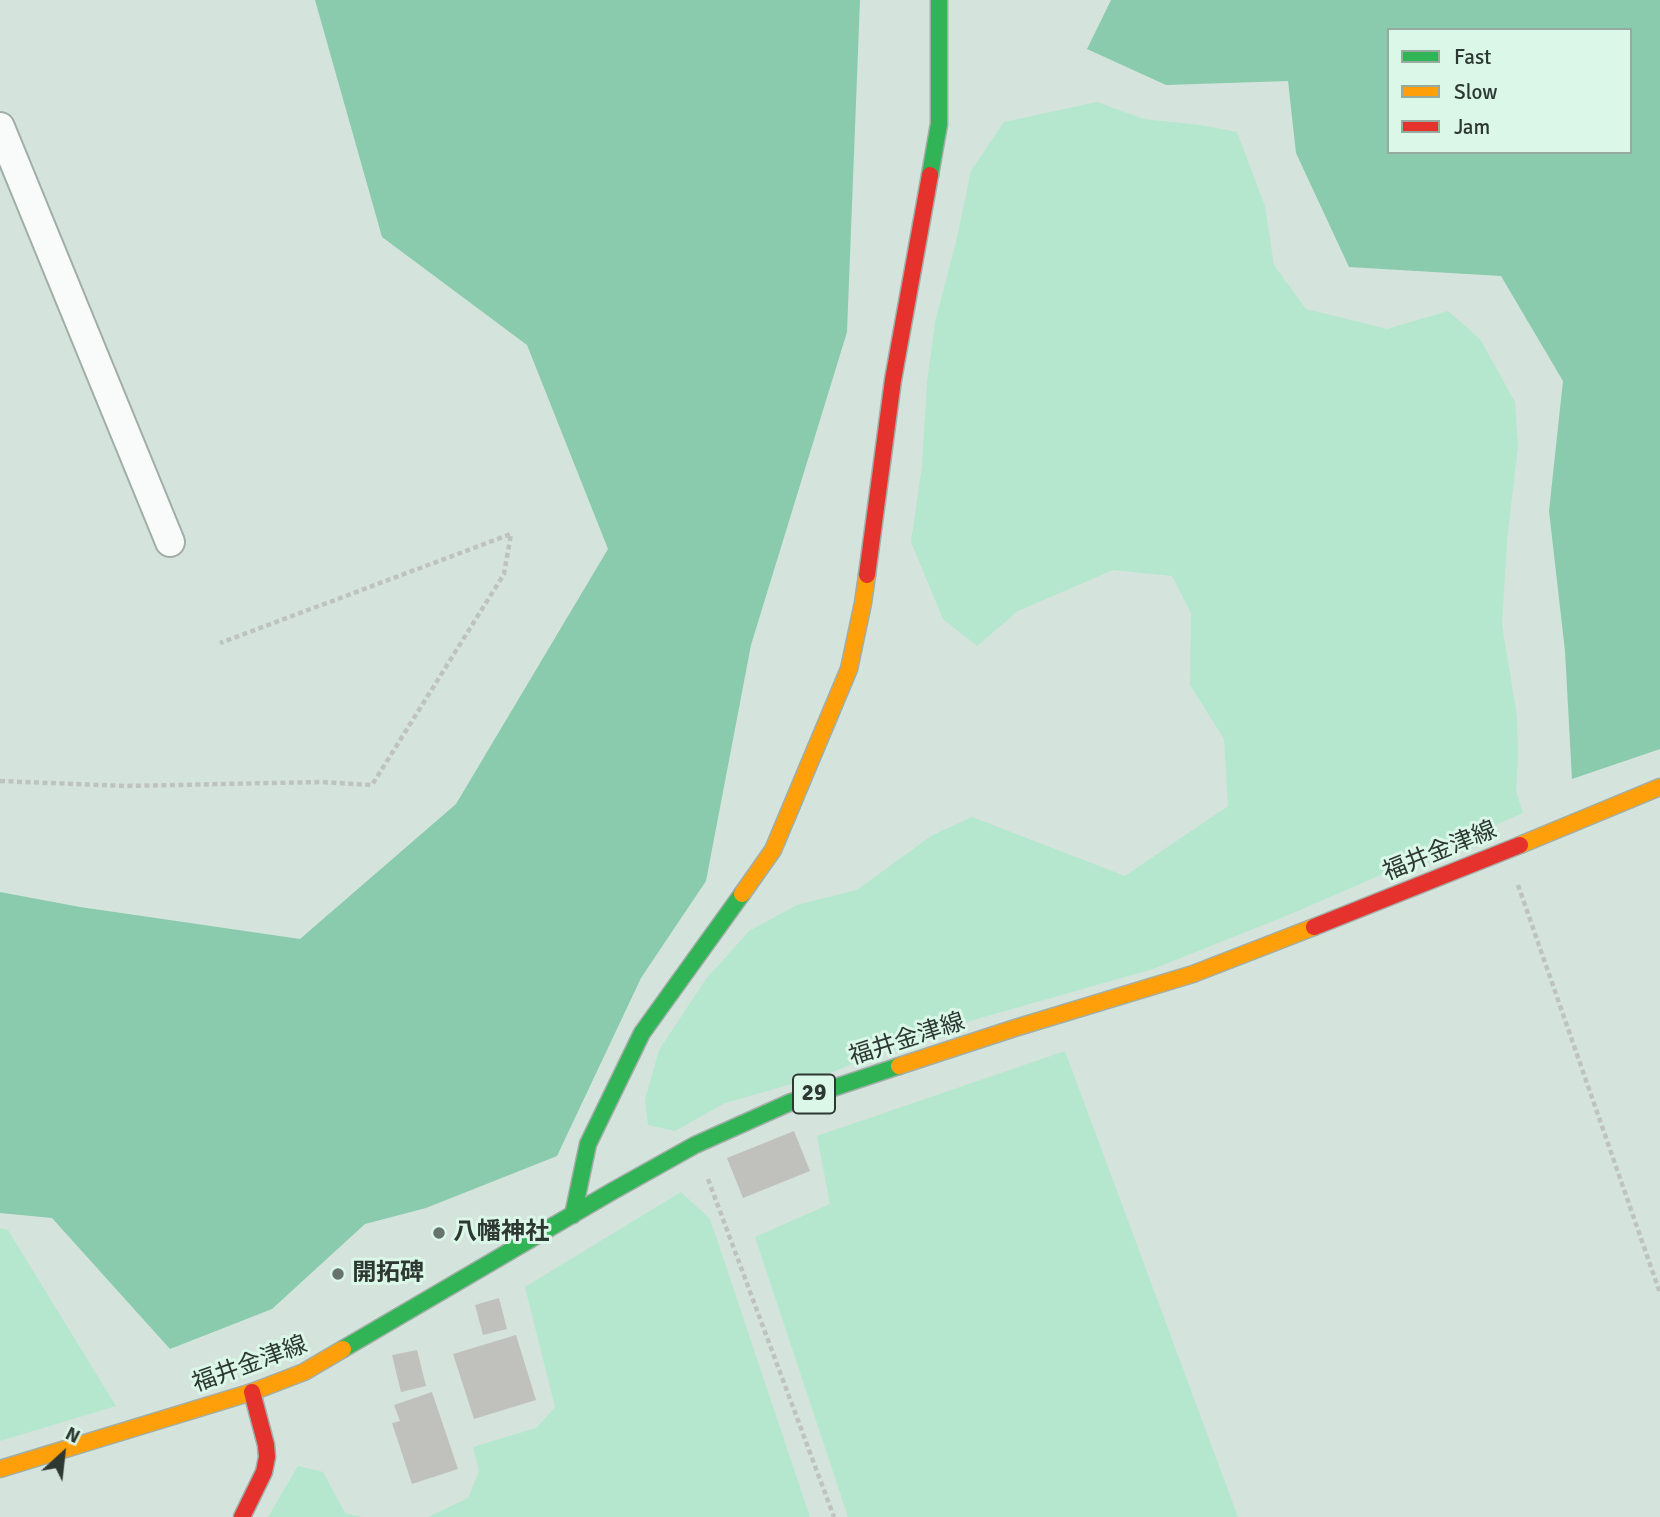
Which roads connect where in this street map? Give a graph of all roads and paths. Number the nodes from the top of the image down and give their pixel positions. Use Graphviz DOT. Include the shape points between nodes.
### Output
graph roads {
  1 [pos="939,0"];
  2 [pos="0,127"];
  3 [pos="170,542"];
  4 [pos="220,643"];
  5 [pos="0,780"];
  6 [pos="1660,787"];
  7 [pos="1507,851"];
  8 [pos="695,1145"];
  9 [pos="573,1215"];
  10 [pos="1660,1293"];
  11 [pos="252,1392"];
  12 [pos="0,1469"];
  13 [pos="242,1517"];
  14 [pos="834,1517"];
  1 -- 9 [label="main road" via="939,124 893,380 863,603 849,669 773,850 642,1033 588,1144"];
  2 -- 3 [label="street"];
  4 -- 5 [label="path" via="512,534 504,574 372,785 125,786"];
  6 -- 7 [label="main road, 福井金津線 / 29"];
  7 -- 8 [label="main road, 福井金津線 / 29" via="1193,974 791,1102"];
  7 -- 10 [label="path"];
  8 -- 9 [label="main road, 福井金津線 / 29"];
  8 -- 14 [label="path"];
  9 -- 11 [label="main road, 福井金津線 / 29" via="304,1372"];
  11 -- 12 [label="main road, 福井金津線 / 29"];
  11 -- 13 [label="main road" via="267,1457"];
}
